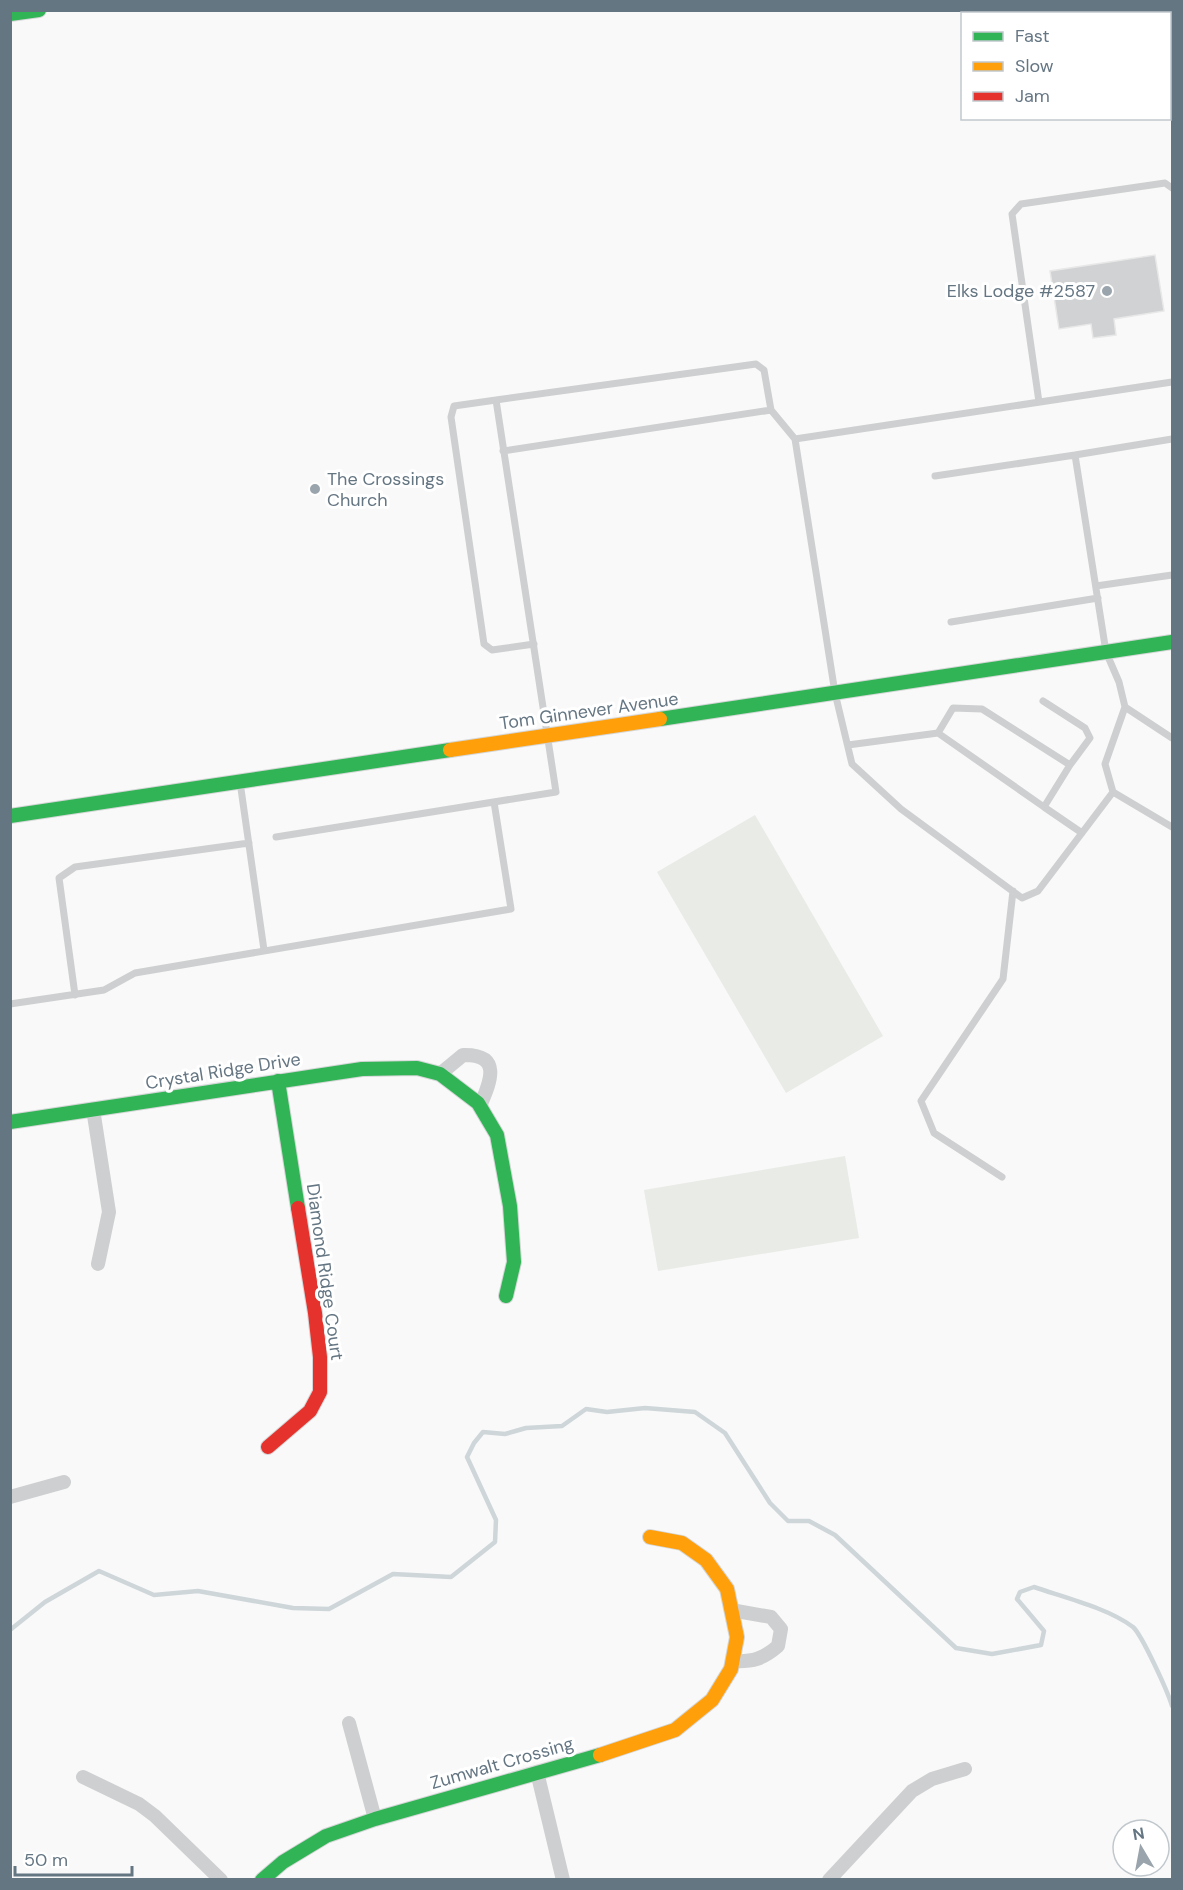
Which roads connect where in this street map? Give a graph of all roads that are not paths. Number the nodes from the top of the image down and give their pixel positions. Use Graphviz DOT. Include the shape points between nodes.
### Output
graph roads {
  1 [pos="39,10"];
  2 [pos="10,15"];
  3 [pos="1173,188"];
  4 [pos="1173,382"];
  5 [pos="496,400"];
  6 [pos="1039,402"];
  7 [pos="771,410"];
  8 [pos="795,439"];
  9 [pos="1173,439"];
  10 [pos="504,451"];
  11 [pos="1076,455"];
  12 [pos="935,477"];
  13 [pos="1173,575"];
  14 [pos="1096,586"];
  15 [pos="1098,598"];
  16 [pos="951,622"];
  17 [pos="1173,642"];
  18 [pos="534,644"];
  19 [pos="1106,652"];
  20 [pos="835,693"];
  21 [pos="1043,701"];
  22 [pos="1125,707"];
  23 [pos="938,733"];
  24 [pos="548,736"];
  25 [pos="1173,738"];
  26 [pos="848,745"];
  27 [pos="1070,765"];
  28 [pos="240,782"];
  29 [pos="1113,792"];
  30 [pos="494,802"];
  31 [pos="1044,807"];
  32 [pos="10,816"];
  33 [pos="1173,827"];
  34 [pos="1082,833"];
  35 [pos="276,837"];
  36 [pos="249,843"];
  37 [pos="1013,891"];
  38 [pos="264,950"];
  39 [pos="75,994"];
  40 [pos="10,1004"];
  41 [pos="440,1074"];
  42 [pos="278,1081"];
  43 [pos="480,1106"];
  44 [pos="93,1109"];
  45 [pos="10,1122"];
  46 [pos="1002,1177"];
  47 [pos="98,1264"];
  48 [pos="506,1296"];
  49 [pos="268,1447"];
  50 [pos="64,1482"];
  51 [pos="10,1497"];
  52 [pos="650,1537"];
  53 [pos="731,1610"];
  54 [pos="733,1661"];
  55 [pos="349,1723"];
  56 [pos="965,1769"];
  57 [pos="537,1772"];
  58 [pos="83,1777"];
  59 [pos="375,1819"];
  60 [pos="221,1880"];
  61 [pos="262,1880"];
  62 [pos="563,1880"];
  63 [pos="829,1880"];
  1 -- 2 [label="street"];
  3 -- 6 [label="lane" via="1165,183 1021,204 1012,214"];
  4 -- 6 [label="lane"];
  5 -- 7 [label="lane" via="756,364 765,370"];
  5 -- 10 [label="lane"];
  5 -- 18 [label="lane" via="454,406 451,417 484,644 492,650"];
  6 -- 8 [label="lane"];
  7 -- 8 [label="lane"];
  7 -- 10 [label="lane"];
  8 -- 20 [label="lane"];
  9 -- 11 [label="lane"];
  10 -- 18 [label="lane"];
  11 -- 12 [label="lane"];
  11 -- 14 [label="lane"];
  13 -- 14 [label="lane"];
  14 -- 15 [label="lane"];
  15 -- 16 [label="lane"];
  15 -- 19 [label="lane"];
  17 -- 19 [label="street, Tom Ginnever Avenue"];
  18 -- 24 [label="lane"];
  19 -- 20 [label="street, Tom Ginnever Avenue"];
  19 -- 22 [label="lane"];
  20 -- 24 [label="street, Tom Ginnever Avenue"];
  20 -- 26 [label="lane"];
  21 -- 27 [label="lane" via="1085,728 1090,738"];
  22 -- 25 [label="lane"];
  22 -- 29 [label="lane" via="1105,764"];
  23 -- 26 [label="lane"];
  23 -- 27 [label="lane" via="953,708 982,709"];
  23 -- 31 [label="lane"];
  24 -- 28 [label="street, Tom Ginnever Avenue"];
  24 -- 30 [label="lane" via="556,792"];
  26 -- 37 [label="lane" via="852,764 901,809"];
  27 -- 31 [label="lane"];
  28 -- 32 [label="street, Tom Ginnever Avenue"];
  28 -- 36 [label="lane"];
  29 -- 33 [label="lane"];
  29 -- 34 [label="lane"];
  30 -- 35 [label="lane"];
  30 -- 38 [label="lane" via="511,909"];
  31 -- 34 [label="lane"];
  34 -- 37 [label="lane" via="1038,891 1022,898"];
  36 -- 38 [label="lane"];
  36 -- 39 [label="lane" via="75,867 59,878"];
  37 -- 46 [label="lane" via="1003,979 921,1101 933,1133"];
  38 -- 39 [label="lane" via="135,973 104,990"];
  39 -- 40 [label="lane"];
  41 -- 42 [label="street, Crystal Ridge Drive" via="417,1068 362,1069"];
  41 -- 43 [label="street, Crystal Ridge Drive"];
  41 -- 43 [label="street" via="463,1055 481,1056 492,1071"];
  42 -- 44 [label="street, Crystal Ridge Drive"];
  42 -- 49 [label="street, Diamond Ridge Court" via="315,1313 320,1392 310,1412"];
  43 -- 48 [label="street, Crystal Ridge Drive" via="497,1135 510,1206 514,1262"];
  44 -- 45 [label="street, Crystal Ridge Drive"];
  44 -- 47 [label="street" via="109,1212"];
  50 -- 51 [label="street"];
  52 -- 53 [label="street, Zumwalt Crossing" via="682,1543 706,1560 727,1589"];
  53 -- 54 [label="street, Zumwalt Crossing" via="737,1637"];
  53 -- 54 [label="street" via="771,1617 781,1629 778,1646 766,1657"];
  54 -- 57 [label="street, Zumwalt Crossing" via="712,1700 675,1730"];
  55 -- 59 [label="street"];
  56 -- 63 [label="street" via="932,1779 912,1791"];
  57 -- 59 [label="street, Zumwalt Crossing"];
  57 -- 62 [label="street"];
  58 -- 60 [label="street" via="139,1804"];
  59 -- 61 [label="street, Zumwalt Crossing" via="326,1836"];
}
